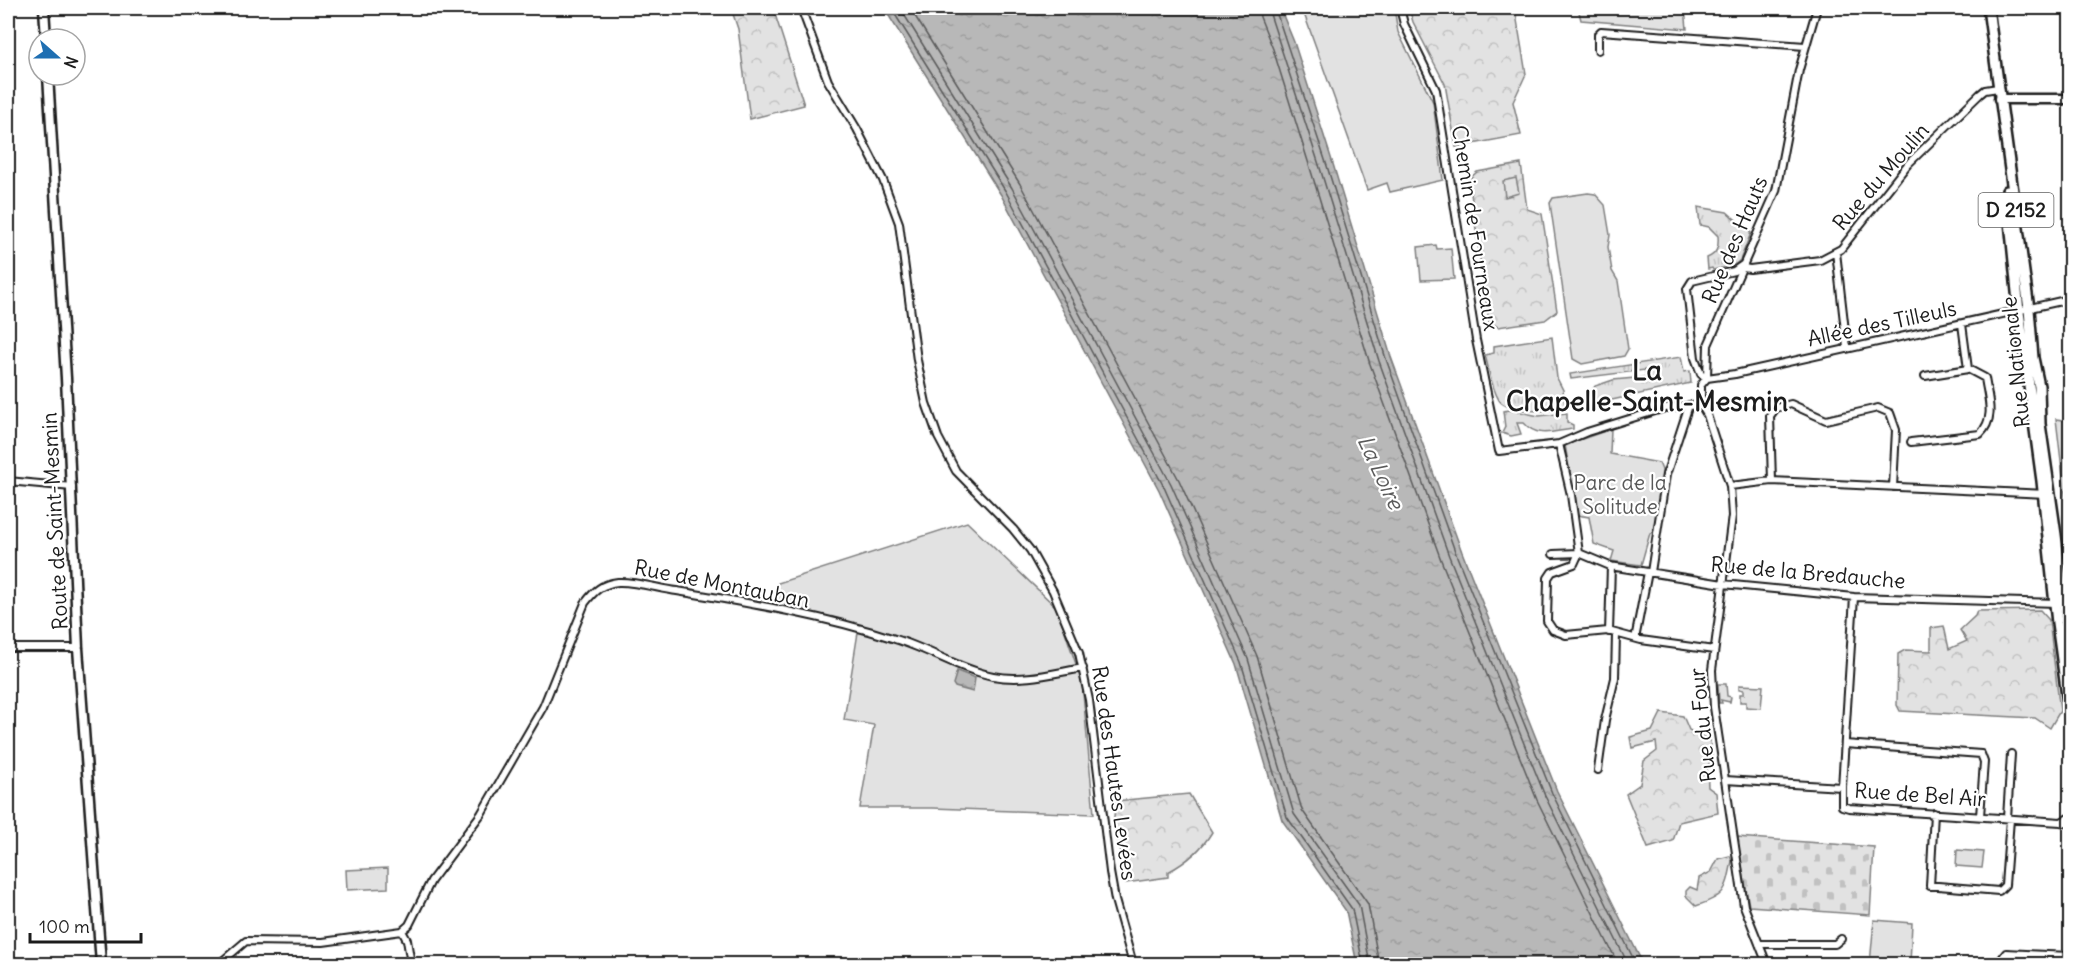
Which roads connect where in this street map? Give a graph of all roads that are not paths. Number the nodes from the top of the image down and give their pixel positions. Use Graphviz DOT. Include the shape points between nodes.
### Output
graph roads {
  1 [pos="44,8"];
  2 [pos="801,8"];
  3 [pos="1400,8"];
  4 [pos="1817,8"];
  5 [pos="1988,8"];
  6 [pos="45,27"];
  7 [pos="1806,46"];
  8 [pos="1598,50"];
  9 [pos="49,87"];
  10 [pos="1998,88"];
  11 [pos="1999,99"];
  12 [pos="2070,99"];
  13 [pos="2001,111"];
  14 [pos="1836,252"];
  15 [pos="1743,266"];
  16 [pos="1723,274"];
  17 [pos="1735,284"];
  18 [pos="2070,299"];
  19 [pos="2029,309"];
  20 [pos="2019,312"];
  21 [pos="1962,324"];
  22 [pos="1847,348"];
  23 [pos="1968,369"];
  24 [pos="1925,376"];
  25 [pos="1707,378"];
  26 [pos="1689,405"];
  27 [pos="1701,405"];
  28 [pos="1911,442"];
  29 [pos="1559,444"];
  30 [pos="8,481"];
  31 [pos="1772,481"];
  32 [pos="1730,486"];
  33 [pos="72,487"];
  34 [pos="1893,487"];
  35 [pos="2047,494"];
  36 [pos="1579,553"];
  37 [pos="1553,555"];
  38 [pos="1611,566"];
  39 [pos="1649,572"];
  40 [pos="1724,584"];
  41 [pos="1854,597"];
  42 [pos="2062,607"];
  43 [pos="1611,632"];
  44 [pos="1636,638"];
  45 [pos="8,648"];
  46 [pos="78,648"];
  47 [pos="1714,650"];
  48 [pos="2070,656"];
  49 [pos="1083,668"];
  50 [pos="2070,718"];
  51 [pos="1845,744"];
  52 [pos="2011,754"];
  53 [pos="1598,770"];
  54 [pos="1725,780"];
  55 [pos="1842,787"];
  56 [pos="1934,813"];
  57 [pos="1980,816"];
  58 [pos="2070,817"];
  59 [pos="2008,819"];
  60 [pos="2061,822"];
  61 [pos="2070,824"];
  62 [pos="402,931"];
  63 [pos="1841,939"];
  64 [pos="1759,945"];
  65 [pos="2070,956"];
  66 [pos="101,964"];
  67 [pos="219,964"];
  68 [pos="411,964"];
  69 [pos="1134,964"];
  70 [pos="1767,964"];
  71 [pos="1998,964"];
  1 -- 6 [label="main road"];
  2 -- 49 [label="street, Rue des Hautes Levées" via="828,81 883,180 899,223 917,360 938,437 956,471 1030,550 1053,591"];
  3 -- 29 [label="street, Chemin de Fourneaux" via="1436,90 1476,340 1499,451"];
  4 -- 7 [label="street, Rue des Hauts"];
  5 -- 10 [label="main road, Rue Nationale / D 2152"];
  7 -- 8 [label="street" via="1600,31"];
  7 -- 15 [label="street, Rue des Hauts" via="1776,191"];
  9 -- 33 [label="main road, Route de Saint-Mesmin"];
  10 -- 11 [label="main road, Rue Nationale / D 2152"];
  10 -- 14 [label="street, Rue du Moulin" via="1984,90 1908,164"];
  11 -- 12 [label="main road"];
  11 -- 13 [label="main road, Rue Nationale / D 2152"];
  13 -- 19 [label="main road, Rue Nationale / D 2152"];
  13 -- 20 [label="main road, Rue Nationale"];
  14 -- 15 [label="street, Rue du Moulin" via="1820,260 1750,269"];
  14 -- 22 [label="street"];
  15 -- 16 [label="street"];
  15 -- 17 [label="street, Rue des Hauts"];
  16 -- 17 [label="street" via="1732,277"];
  16 -- 25 [label="street" via="1692,281 1687,289 1695,358"];
  17 -- 25 [label="street, Rue des Hauts" via="1708,345"];
  18 -- 19 [label="street, Allée des Tilleuls"];
  19 -- 20 [label="street, Allée des Tilleuls"];
  19 -- 35 [label="main road, Rue Nationale / D 2152"];
  20 -- 21 [label="street, Allée des Tilleuls"];
  20 -- 35 [label="main road, Rue Nationale"];
  21 -- 22 [label="street, Allée des Tilleuls"];
  21 -- 23 [label="street"];
  22 -- 25 [label="street, Allée des Tilleuls"];
  23 -- 24 [label="street"];
  23 -- 28 [label="street" via="1985,378 1988,426 1980,434"];
  25 -- 27 [label="street" via="1701,385"];
  26 -- 27 [label="street"];
  26 -- 29 [label="street" via="1665,408"];
  26 -- 39 [label="street" via="1666,475"];
  27 -- 32 [label="street, Rue du Four"];
  29 -- 36 [label="street"];
  30 -- 33 [label="street"];
  31 -- 32 [label="street"];
  31 -- 34 [label="street"];
  31 -- 34 [label="street" via="1770,416 1776,408 1791,404 1826,420 1878,408 1890,413 1896,430"];
  32 -- 40 [label="street, Rue du Four" via="1732,516"];
  33 -- 46 [label="main road, Route de Saint-Mesmin"];
  34 -- 35 [label="street"];
  35 -- 42 [label="main road, Rue Nationale / D 2152"];
  36 -- 37 [label="street, Rue de la Bredauche"];
  36 -- 38 [label="street, Rue de la Bredauche"];
  36 -- 43 [label="street" via="1574,564 1552,572 1548,578 1547,621 1560,634"];
  38 -- 39 [label="street, Rue de la Bredauche"];
  38 -- 43 [label="street"];
  39 -- 40 [label="street, Rue de la Bredauche"];
  39 -- 44 [label="street"];
  40 -- 41 [label="street, Rue de la Bredauche"];
  40 -- 47 [label="street, Rue du Four"];
  41 -- 42 [label="street, Rue de la Bredauche"];
  41 -- 51 [label="street, Rue de Bel Air"];
  42 -- 48 [label="main road, D 2152"];
  42 -- 50 [label="main road, D 2152"];
  43 -- 44 [label="street"];
  43 -- 53 [label="street" via="1615,678"];
  44 -- 47 [label="street"];
  45 -- 46 [label="street"];
  46 -- 66 [label="main road, Route de Saint-Mesmin"];
  47 -- 54 [label="street, Rue du Four" via="1712,688"];
  49 -- 62 [label="street, Rue de Montauban" via="1026,679 993,676 866,630 622,582 603,585 585,603 533,725 481,814 431,881 409,925"];
  49 -- 69 [label="street, Rue des Hautes Levées" via="1110,872"];
  51 -- 55 [label="street, Rue de Bel Air"];
  51 -- 57 [label="street" via="1981,754 1984,762"];
  52 -- 59 [label="street"];
  54 -- 55 [label="street"];
  54 -- 64 [label="street, Rue du Four" via="1744,906"];
  55 -- 56 [label="street, Rue de Bel Air" via="1841,803 1845,807"];
  56 -- 57 [label="street, Rue de Bel Air"];
  56 -- 59 [label="street" via="1930,886 2002,889"];
  57 -- 59 [label="street, Rue de Bel Air"];
  58 -- 60 [label="street"];
  59 -- 60 [label="street, Rue de Bel Air"];
  60 -- 61 [label="street, Rue de Bel Air"];
  62 -- 67 [label="street" via="323,942 246,941"];
  62 -- 68 [label="street"];
  63 -- 64 [label="street" via="1835,944"];
  64 -- 70 [label="street, Rue du Four"];
  65 -- 71 [label="street" via="2006,953"];
}
